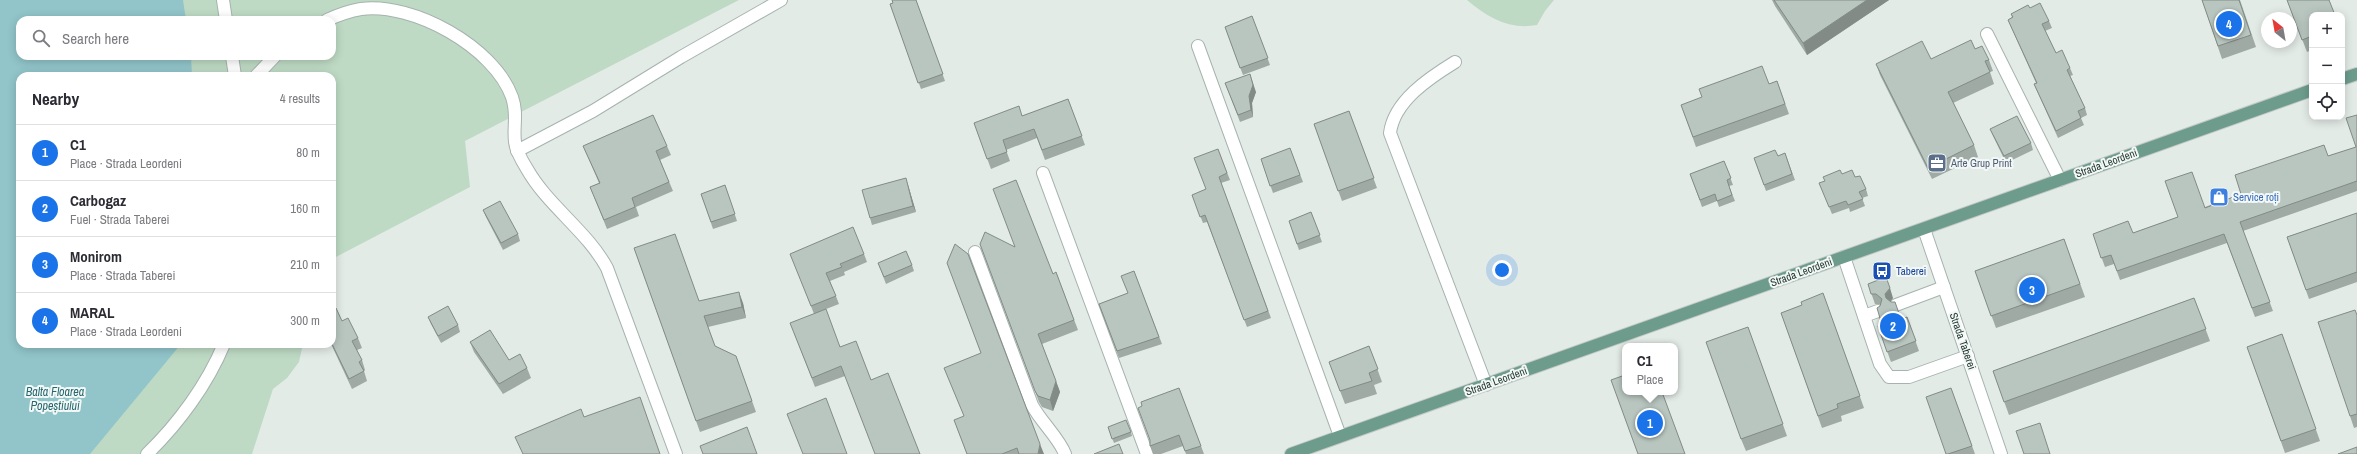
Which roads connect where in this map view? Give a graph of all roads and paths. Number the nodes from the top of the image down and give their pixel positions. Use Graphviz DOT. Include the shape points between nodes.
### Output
graph roads {
  1 [pos="223,0"];
  2 [pos="781,0"];
  3 [pos="225,16"];
  4 [pos="336,17"];
  5 [pos="1988,34"];
  6 [pos="1198,46"];
  7 [pos="233,60"];
  8 [pos="271,60"];
  9 [pos="1455,62"];
  10 [pos="234,72"];
  11 [pos="260,72"];
  12 [pos="2357,74"];
  13 [pos="2345,79"];
  14 [pos="2309,91"];
  15 [pos="517,152"];
  16 [pos="1043,173"];
  17 [pos="2060,180"];
  18 [pos="1924,228"];
  19 [pos="975,252"];
  20 [pos="1844,257"];
  21 [pos="1944,287"];
  22 [pos="1896,305"];
  23 [pos="1878,311"];
  24 [pos="1864,316"];
  25 [pos="222,348"];
  26 [pos="1968,356"];
  27 [pos="1486,385"];
  28 [pos="1340,436"];
  29 [pos="147,454"];
  30 [pos="676,454"];
  31 [pos="1065,454"];
  32 [pos="1147,454"];
  33 [pos="1290,454"];
  34 [pos="2001,454"];
  1 -- 3 [label="street"];
  2 -- 15 [label="street" via="593,111"];
  4 -- 15 [label="street" via="362,9 390,10 425,21 460,37 488,59 506,83 516,112 514,136"];
  5 -- 17 [label="street"];
  6 -- 28 [label="street"];
  7 -- 10 [label="street"];
  8 -- 11 [label="street"];
  9 -- 27 [label="street" via="1421,85 1392,120 1390,133"];
  12 -- 13 [label="main road"];
  14 -- 17 [label="main road, Strada Leordeni"];
  15 -- 30 [label="street" via="552,204 607,268"];
  16 -- 32 [label="street"];
  17 -- 18 [label="main road, Strada Leordeni"];
  18 -- 20 [label="main road, Strada Leordeni"];
  18 -- 21 [label="street, Strada Taberei"];
  19 -- 31 [label="street" via="1032,405"];
  20 -- 24 [label="street"];
  20 -- 27 [label="main road, Strada Leordeni"];
  21 -- 22 [label="street"];
  21 -- 26 [label="street, Strada Taberei"];
  23 -- 24 [label="street"];
  24 -- 26 [label="street" via="1880,364 1890,377 1910,377"];
  25 -- 29 [label="street" via="198,392"];
  26 -- 34 [label="street, Strada Taberei"];
  27 -- 28 [label="main road, Strada Leordeni"];
  28 -- 33 [label="main road, Strada Leordeni"];
}
